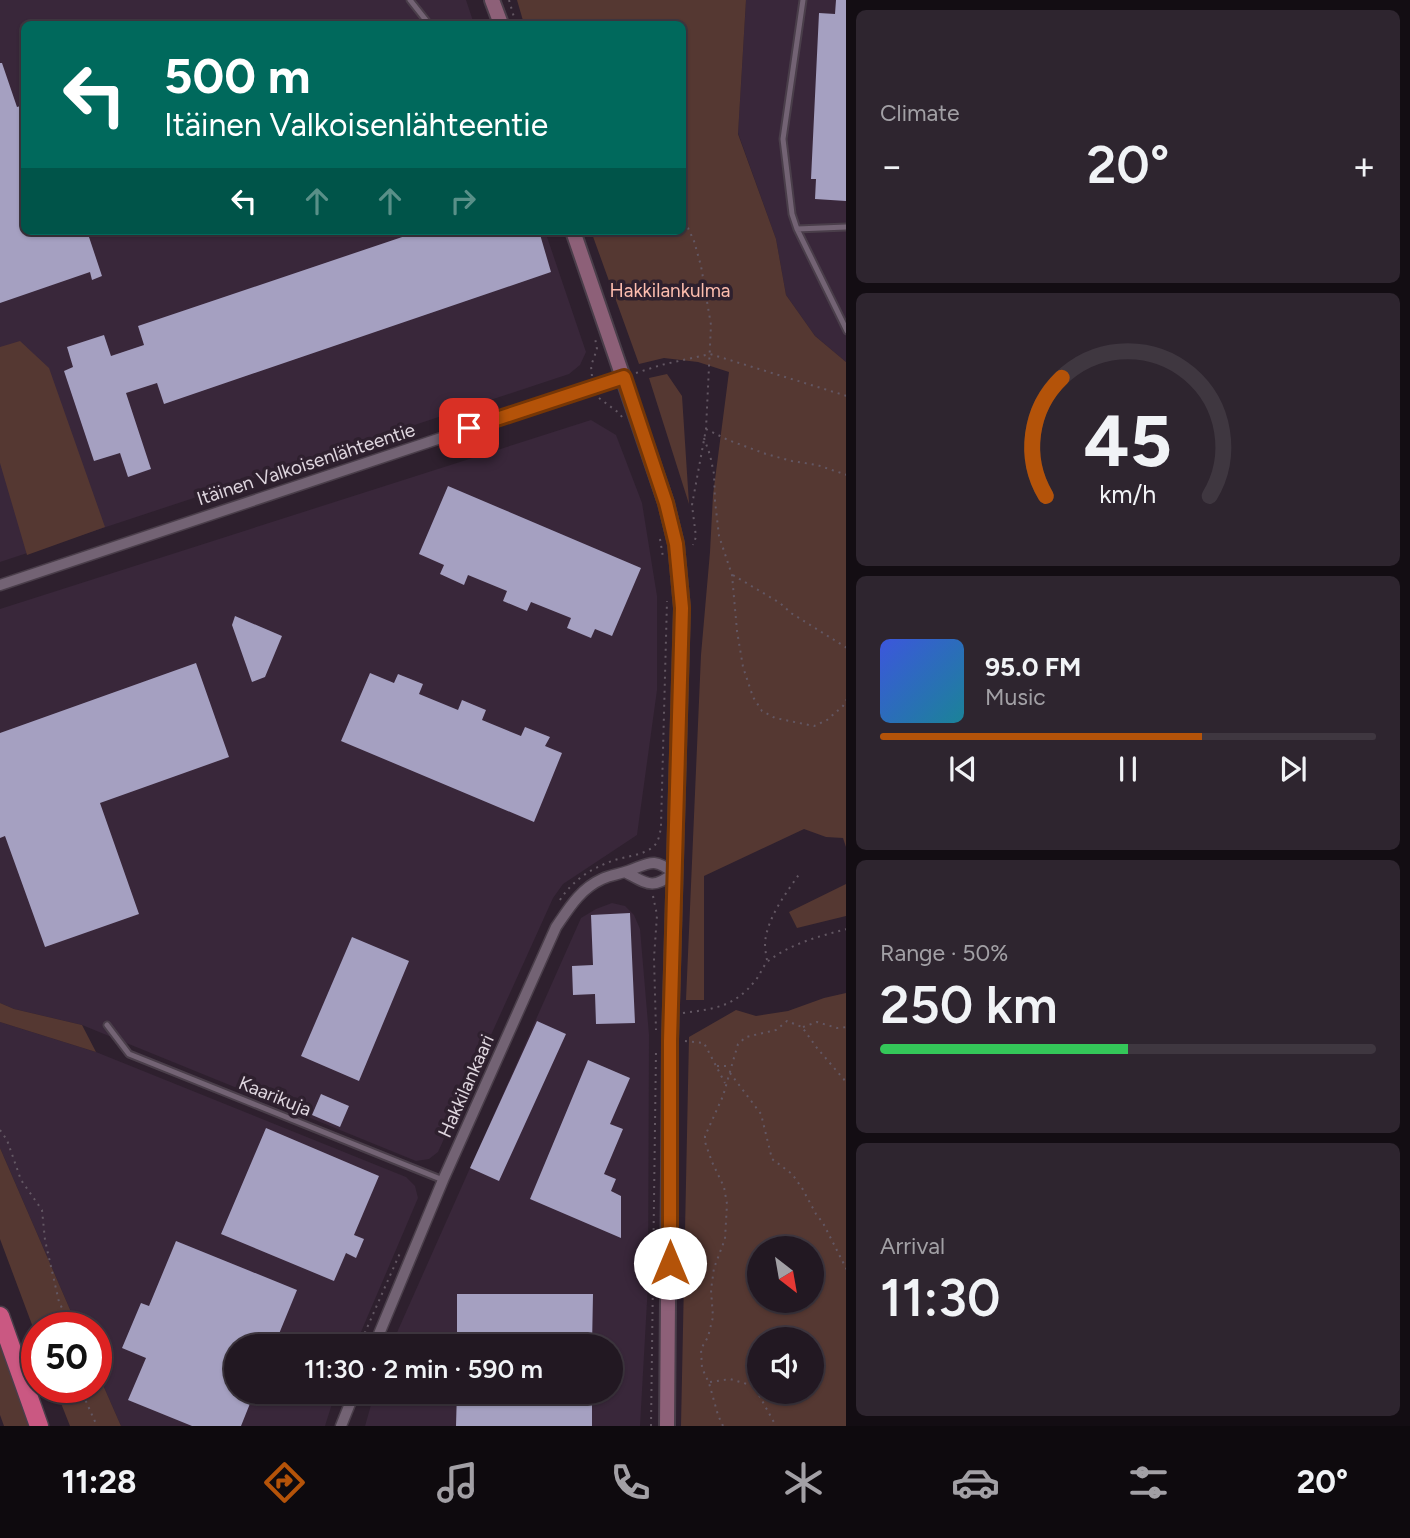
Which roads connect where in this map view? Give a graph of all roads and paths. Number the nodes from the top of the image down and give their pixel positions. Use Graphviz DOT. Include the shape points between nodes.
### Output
graph roads {
  1 [pos="410,0"];
  2 [pos="492,0"];
  3 [pos="509,0"];
  4 [pos="803,0"];
  5 [pos="427,21"];
  6 [pos="500,21"];
  7 [pos="515,21"];
  8 [pos="686,224"];
  9 [pos="846,227"];
  10 [pos="797,229"];
  11 [pos="574,235"];
  12 [pos="846,331"];
  13 [pos="594,338"];
  14 [pos="710,354"];
  15 [pos="624,377"];
  16 [pos="595,386"];
  17 [pos="846,396"];
  18 [pos="623,419"];
  19 [pos="706,429"];
  20 [pos="704,438"];
  21 [pos="846,475"];
  22 [pos="660,537"];
  23 [pos="693,544"];
  24 [pos="664,562"];
  25 [pos="732,575"];
  26 [pos="0,585"];
  27 [pos="667,600"];
  28 [pos="846,648"];
  29 [pos="846,699"];
  30 [pos="654,846"];
  31 [pos="654,862"];
  32 [pos="625,872"];
  33 [pos="674,873"];
  34 [pos="800,873"];
  35 [pos="654,885"];
  36 [pos="554,909"];
  37 [pos="846,929"];
  38 [pos="767,961"];
  39 [pos="671,1015"];
  40 [pos="107,1025"];
  41 [pos="802,1027"];
  42 [pos="846,1027"];
  43 [pos="663,1038"];
  44 [pos="656,1049"];
  45 [pos="716,1066"];
  46 [pos="731,1066"];
  47 [pos="729,1072"];
  48 [pos="846,1083"];
  49 [pos="726,1084"];
  50 [pos="0,1129"];
  51 [pos="443,1181"];
  52 [pos="404,1244"];
  53 [pos="846,1270"];
  54 [pos="64,1312"];
  55 [pos="0,1316"];
  56 [pos="364,1334"];
  57 [pos="379,1334"];
  58 [pos="709,1382"];
  59 [pos="87,1403"];
  60 [pos="350,1404"];
  61 [pos="39,1426"];
  62 [pos="97,1426"];
  63 [pos="341,1426"];
  64 [pos="651,1426"];
  65 [pos="667,1426"];
  66 [pos="723,1426"];
  67 [pos="776,1426"];
  1 -- 5 [label="lane"];
  2 -- 6 [label="main road"];
  3 -- 7 [label="path"];
  4 -- 10 [label="lane" via="783,139"];
  8 -- 14 [label="path" via="701,266 711,326"];
  9 -- 10 [label="lane"];
  10 -- 12 [label="lane"];
  11 -- 15 [label="main road"];
  13 -- 16 [label="path" via="597,349 591,373"];
  14 -- 15 [label="path"];
  14 -- 17 [label="path"];
  14 -- 19 [label="path"];
  15 -- 16 [label="street, Itäinen Valkoisenlähteentie"];
  15 -- 33 [label="main road" via="676,544 682,608"];
  16 -- 18 [label="path" via="600,400"];
  16 -- 26 [label="street, Itäinen Valkoisenlähteentie"];
  19 -- 20 [label="path"];
  19 -- 21 [label="path" via="766,454"];
  20 -- 23 [label="path" via="692,505"];
  20 -- 25 [label="path" via="714,474 719,536"];
  22 -- 24 [label="path"];
  25 -- 28 [label="path"];
  25 -- 29 [label="path" via="743,667 762,711 814,726 827,720"];
  27 -- 30 [label="path" via="662,827"];
  30 -- 31 [label="path"];
  30 -- 36 [label="path" via="586,873 568,887"];
  31 -- 32 [label="street, Hakkilankaari"];
  31 -- 33 [label="street"];
  32 -- 35 [label="street"];
  32 -- 51 [label="street, Hakkilankaari" via="586,888 556,927"];
  33 -- 35 [label="street"];
  33 -- 39 [label="main road"];
  34 -- 38 [label="path" via="770,923"];
  35 -- 43 [label="path" via="654,958"];
  37 -- 38 [label="path" via="806,941"];
  38 -- 39 [label="path" via="747,990 730,1003"];
  39 -- 43 [label="main road"];
  40 -- 51 [label="lane, Kaarikuja" via="129,1054"];
  41 -- 42 [label="path" via="817,1022"];
  41 -- 46 [label="path" via="787,1021 776,1030 746,1037 737,1044"];
  41 -- 48 [label="path"];
  43 -- 45 [label="path" via="704,1043"];
  43 -- 65 [label="main road"];
  44 -- 64 [label="path"];
  45 -- 46 [label="path"];
  45 -- 49 [label="path"];
  46 -- 47 [label="path"];
  47 -- 49 [label="path"];
  47 -- 53 [label="path" via="761,1114 772,1159 797,1181"];
  49 -- 58 [label="path" via="705,1136 727,1204 725,1239 711,1290 713,1317 701,1349 702,1368"];
  50 -- 54 [label="path" via="22,1180 42,1210"];
  51 -- 57 [label="street, Hakkilankaari"];
  52 -- 56 [label="path"];
  55 -- 61 [label="highway"];
  58 -- 66 [label="path"];
  58 -- 67 [label="path" via="730,1379 754,1386"];
  59 -- 62 [label="path"];
  60 -- 63 [label="street"];
}
